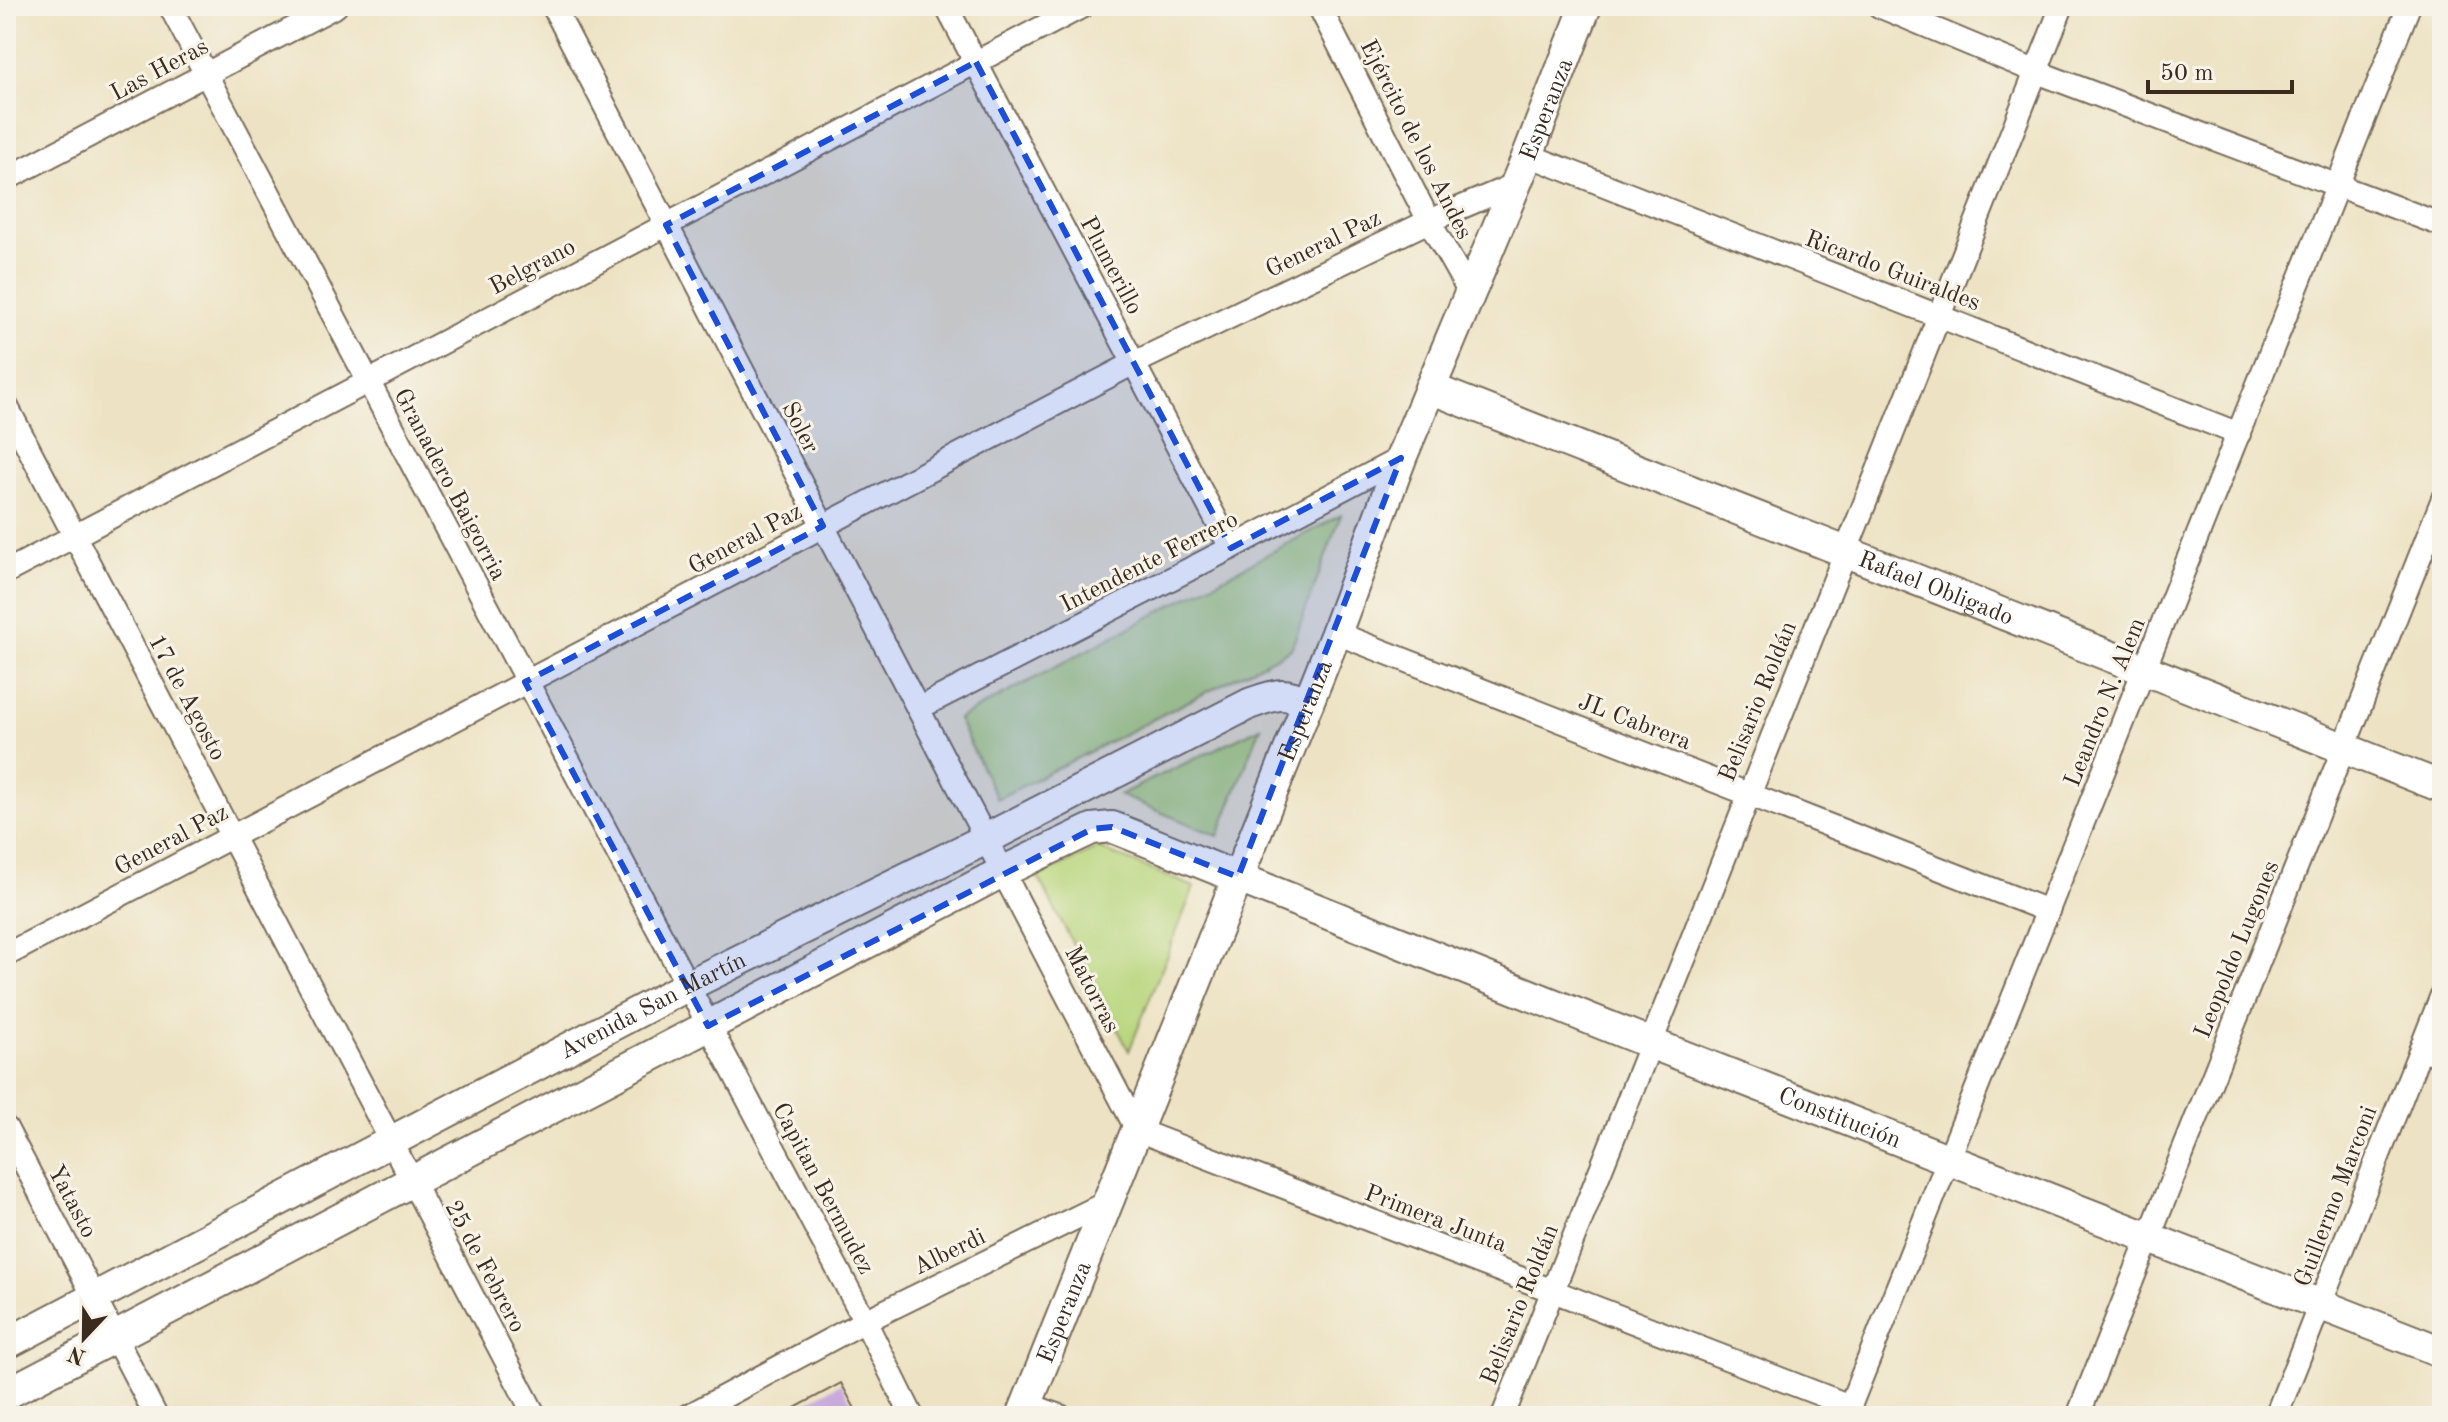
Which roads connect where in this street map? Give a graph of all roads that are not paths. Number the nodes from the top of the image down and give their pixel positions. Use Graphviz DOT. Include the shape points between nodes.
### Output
graph roads {
  1 [pos="170,6"];
  2 [pos="336,6"];
  3 [pos="553,6"];
  4 [pos="946,6"];
  5 [pos="1083,6"];
  6 [pos="1319,6"];
  7 [pos="1586,6"];
  8 [pos="1879,6"];
  9 [pos="2062,6"];
  10 [pos="2409,6"];
  11 [pos="976,62"];
  12 [pos="2037,72"];
  13 [pos="206,74"];
  14 [pos="1528,155"];
  15 [pos="6,179"];
  16 [pos="1516,184"];
  17 [pos="2337,188"];
  18 [pos="1429,221"];
  19 [pos="666,225"];
  20 [pos="2442,225"];
  21 [pos="1471,295"];
  22 [pos="1938,316"];
  23 [pos="1134,363"];
  24 [pos="368,382"];
  25 [pos="1430,388"];
  26 [pos="6,405"];
  27 [pos="2239,434"];
  28 [pos="1401,458"];
  29 [pos="2442,501"];
  30 [pos="823,526"];
  31 [pos="74,536"];
  32 [pos="1231,548"];
  33 [pos="1844,552"];
  34 [pos="6,572"];
  35 [pos="1336,633"];
  36 [pos="2145,670"];
  37 [pos="525,682"];
  38 [pos="1308,703"];
  39 [pos="919,708"];
  40 [pos="2344,749"];
  41 [pos="2442,787"];
  42 [pos="1749,793"];
  43 [pos="232,837"];
  44 [pos="986,839"];
  45 [pos="1002,872"];
  46 [pos="1238,877"];
  47 [pos="2048,911"];
  48 [pos="6,955"];
  49 [pos="687,986"];
  50 [pos="2442,995"];
  51 [pos="708,1026"];
  52 [pos="1650,1043"];
  53 [pos="2431,1052"];
  54 [pos="6,1128"];
  55 [pos="1137,1130"];
  56 [pos="393,1140"];
  57 [pos="1950,1158"];
  58 [pos="412,1181"];
  59 [pos="1108,1202"];
  60 [pos="2150,1236"];
  61 [pos="1553,1291"];
  62 [pos="94,1297"];
  63 [pos="2320,1304"];
  64 [pos="865,1321"];
  65 [pos="115,1337"];
  66 [pos="6,1344"];
  67 [pos="2442,1352"];
  68 [pos="6,1394"];
  69 [pos="1024,1410"];
  70 [pos="1848,1411"];
  71 [pos="156,1416"];
  72 [pos="535,1416"];
  73 [pos="688,1416"];
  74 [pos="912,1416"];
  75 [pos="1060,1416"];
  76 [pos="1503,1416"];
  77 [pos="2078,1416"];
  78 [pos="2276,1416"];
  1 -- 13 [label="street, Granadero Baigorria"];
  2 -- 13 [label="street, Las Heras"];
  3 -- 19 [label="street, Soler"];
  4 -- 11 [label="street, Plumerillo"];
  5 -- 11 [label="street, Belgrano"];
  6 -- 18 [label="street, Ejército de los Andes"];
  7 -- 14 [label="main road, Esperanza"];
  8 -- 12 [label="street"];
  9 -- 12 [label="street, Belisario Roldán"];
  10 -- 17 [label="street, Leandro N. Alem"];
  11 -- 19 [label="street, Belgrano"];
  11 -- 23 [label="street, Plumerillo"];
  12 -- 17 [label="street"];
  12 -- 22 [label="street, Belisario Roldán"];
  13 -- 15 [label="street, Las Heras"];
  13 -- 24 [label="street, Granadero Baigorria"];
  14 -- 16 [label="main road, Esperanza"];
  14 -- 22 [label="street, Ricardo Guiraldes"];
  16 -- 18 [label="street, General Paz"];
  16 -- 21 [label="main road, Esperanza"];
  17 -- 20 [label="street"];
  17 -- 27 [label="street, Leandro N. Alem"];
  18 -- 21 [label="street, Ejército de los Andes"];
  18 -- 23 [label="street, General Paz"];
  19 -- 24 [label="street, Belgrano"];
  19 -- 30 [label="street, Soler"];
  21 -- 25 [label="main road, Esperanza"];
  22 -- 27 [label="street, Ricardo Guiraldes"];
  22 -- 33 [label="street, Belisario Roldán"];
  23 -- 30 [label="street, General Paz"];
  23 -- 32 [label="street, Plumerillo"];
  24 -- 31 [label="street, Belgrano"];
  24 -- 37 [label="street, Granadero Baigorria"];
  25 -- 28 [label="main road, Esperanza"];
  25 -- 33 [label="main road, Rafael Obligado"];
  26 -- 31 [label="street, 17 de Agosto"];
  27 -- 36 [label="street, Leandro N. Alem"];
  28 -- 32 [label="street, Intendente Ferrero"];
  28 -- 35 [label="main road, Esperanza"];
  29 -- 40 [label="street, Leopoldo Lugones"];
  30 -- 37 [label="street, General Paz"];
  30 -- 39 [label="street, Soler"];
  31 -- 34 [label="street, Belgrano"];
  31 -- 43 [label="street, 17 de Agosto"];
  32 -- 39 [label="street, Intendente Ferrero"];
  33 -- 36 [label="main road, Rafael Obligado"];
  33 -- 42 [label="street, Belisario Roldán"];
  35 -- 38 [label="main road, Esperanza"];
  35 -- 42 [label="street, JL Cabrera"];
  36 -- 40 [label="main road, Rafael Obligado"];
  36 -- 47 [label="street, Leandro N. Alem"];
  37 -- 43 [label="street, General Paz"];
  37 -- 49 [label="street, Granadero Baigorria"];
  38 -- 44 [label="main road, Avenida San Martín" via="1277,694 1249,704"];
  38 -- 46 [label="main road, Esperanza"];
  39 -- 44 [label="street, Soler"];
  40 -- 41 [label="main road, Rafael Obligado"];
  40 -- 60 [label="street, Leopoldo Lugones"];
  42 -- 47 [label="street, JL Cabrera"];
  42 -- 52 [label="street, Belisario Roldán"];
  43 -- 48 [label="street, General Paz"];
  43 -- 56 [label="street, 17 de Agosto"];
  44 -- 45 [label="street, Soler"];
  44 -- 49 [label="main road, Avenida San Martín"];
  45 -- 46 [label="main road, Avenida San Martín" via="1092,829 1112,827"];
  45 -- 51 [label="main road, Avenida San Martín"];
  45 -- 55 [label="street, Matorras"];
  46 -- 52 [label="main road, Constitución"];
  46 -- 55 [label="main road, Esperanza"];
  47 -- 57 [label="street, Leandro N. Alem"];
  49 -- 51 [label="street, Capitan Bermudez"];
  49 -- 56 [label="main road, Avenida San Martín"];
  50 -- 53 [label="street, Guillermo Marconi"];
  51 -- 58 [label="main road, Avenida San Martín"];
  51 -- 64 [label="street, Capitan Bermudez"];
  52 -- 57 [label="main road, Constitución"];
  52 -- 61 [label="street, Belisario Roldán"];
  53 -- 63 [label="street, Guillermo Marconi"];
  54 -- 62 [label="street, Yatasto"];
  55 -- 59 [label="main road, Esperanza"];
  55 -- 61 [label="street, Primera Junta"];
  56 -- 58 [label="street, 25 de Febrero"];
  56 -- 62 [label="main road, Avenida San Martín"];
  57 -- 60 [label="main road, Constitución"];
  57 -- 70 [label="street, Leandro N. Alem"];
  58 -- 65 [label="main road, Avenida San Martín"];
  58 -- 72 [label="street, 25 de Febrero"];
  59 -- 64 [label="street, Alberdi"];
  59 -- 69 [label="main road, Esperanza"];
  60 -- 63 [label="main road, Constitución"];
  60 -- 77 [label="street, Leopoldo Lugones"];
  61 -- 70 [label="street, Primera Junta"];
  61 -- 76 [label="street, Belisario Roldán"];
  62 -- 65 [label="street, Yatasto"];
  62 -- 66 [label="main road, Avenida San Martín"];
  63 -- 67 [label="main road, Constitución"];
  63 -- 78 [label="street, Guillermo Marconi"];
  64 -- 73 [label="street, Alberdi"];
  64 -- 74 [label="street, Capitan Bermudez"];
  65 -- 68 [label="main road, Avenida San Martín"];
  65 -- 71 [label="street, Yatasto"];
  69 -- 75 [label="street"];
}
